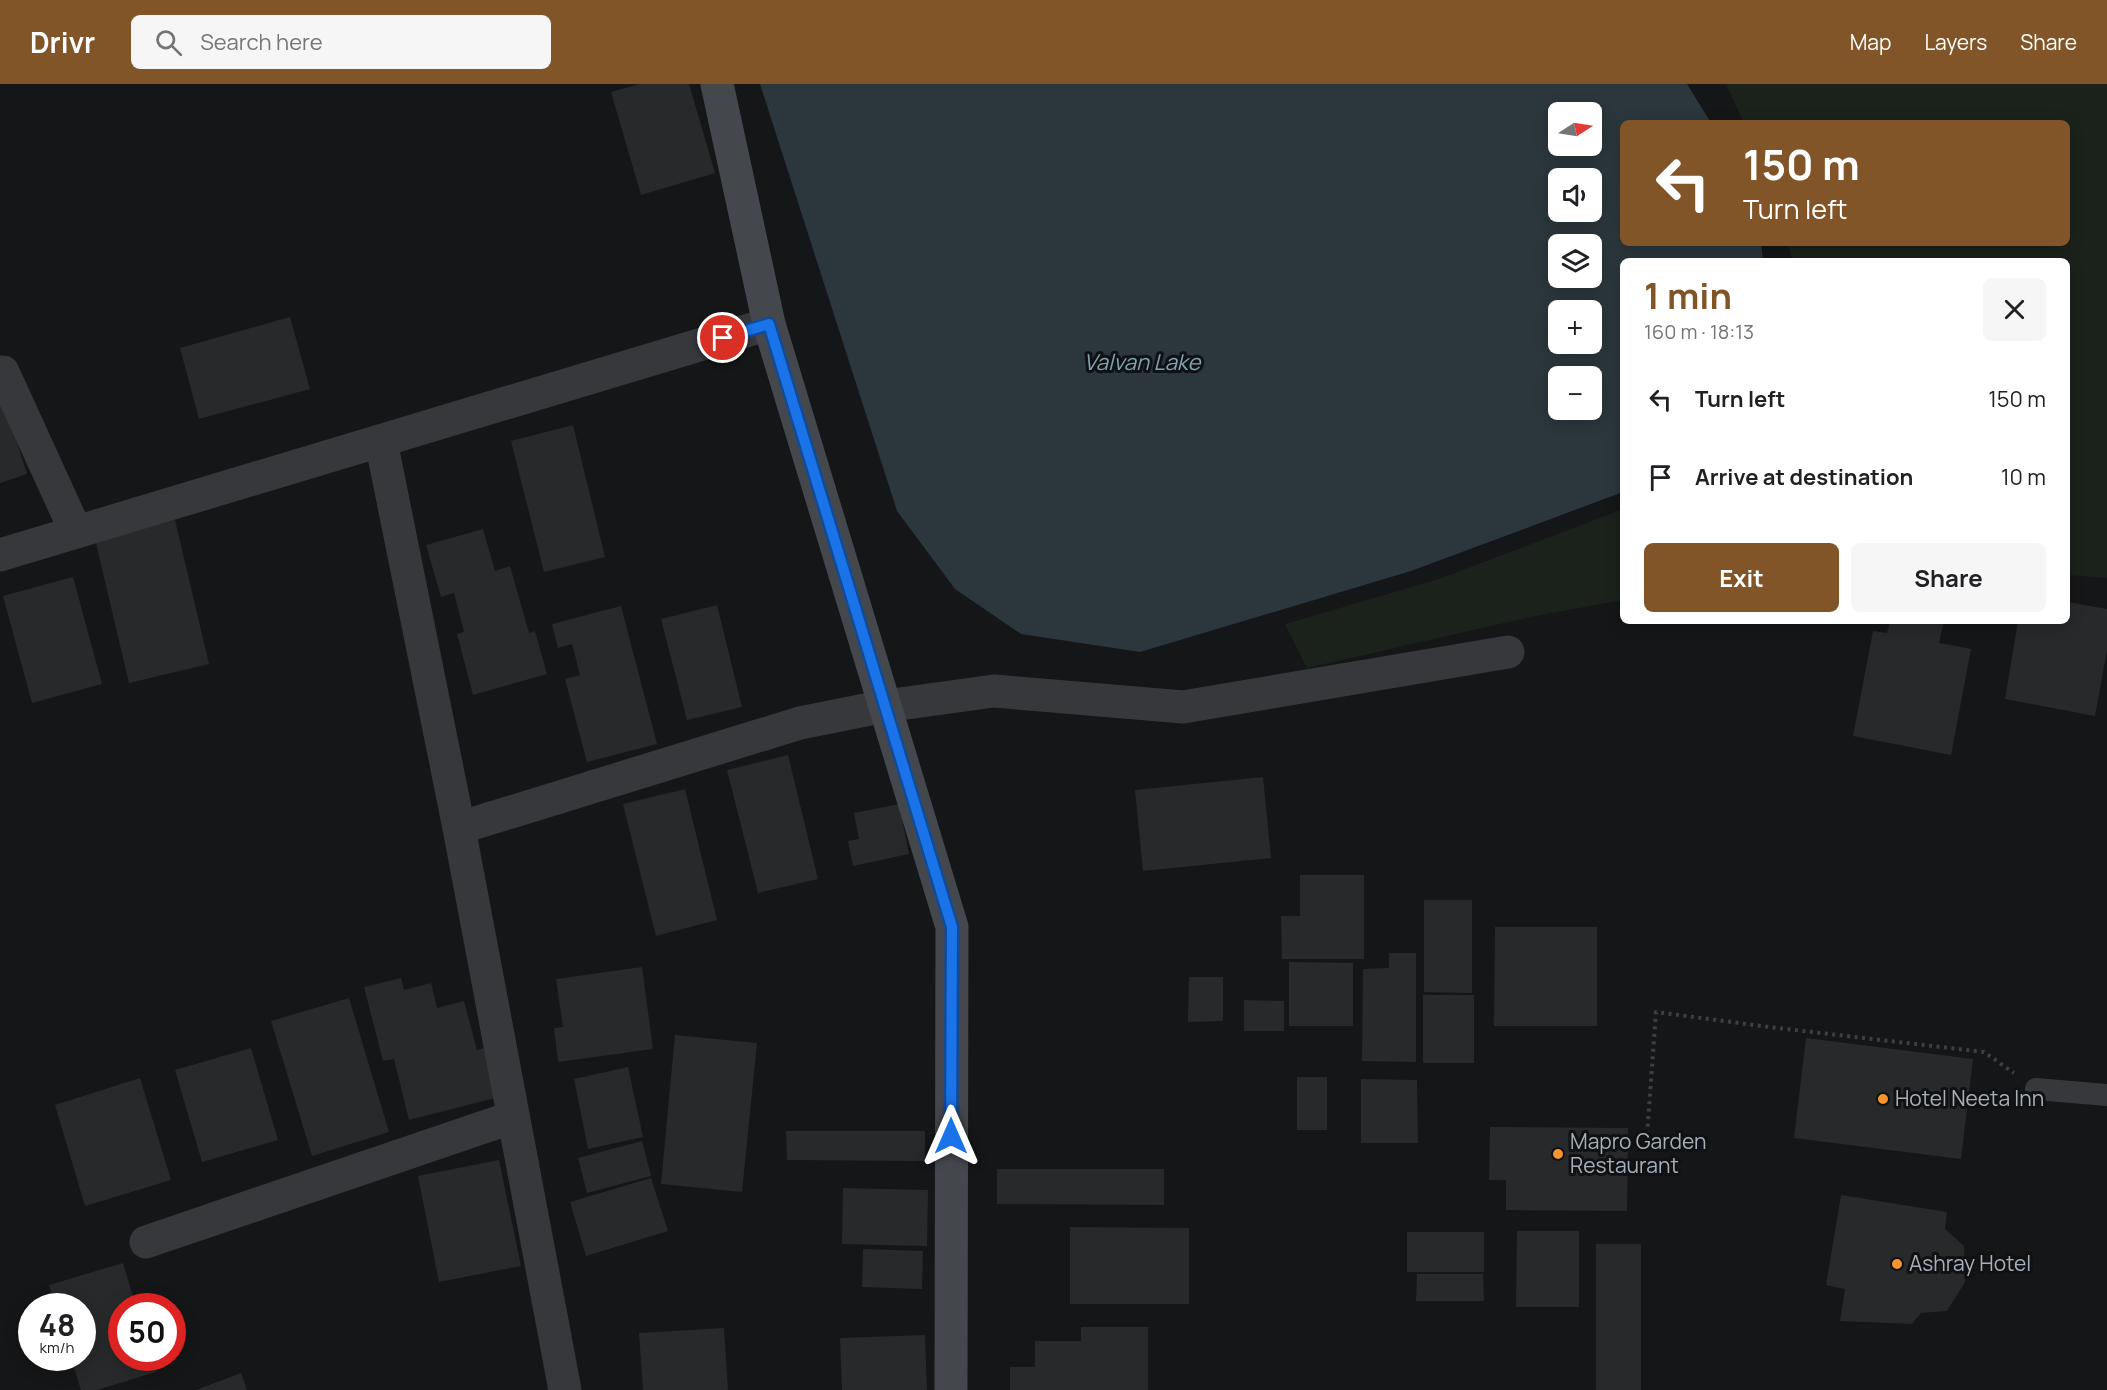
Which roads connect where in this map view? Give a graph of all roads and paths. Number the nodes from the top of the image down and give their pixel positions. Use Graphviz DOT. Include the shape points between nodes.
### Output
graph roads {
  1 [pos="717,84"];
  2 [pos="769,324"];
  3 [pos="0,372"];
  4 [pos="381,441"];
  5 [pos="76,532"];
  6 [pos="0,555"];
  7 [pos="1508,652"];
  8 [pos="885,706"];
  9 [pos="459,828"];
  10 [pos="2036,1089"];
  11 [pos="2107,1095"];
  12 [pos="513,1116"];
  13 [pos="1646,1149"];
  14 [pos="146,1242"];
  15 [pos="565,1390"];
  16 [pos="951,1390"];
  1 -- 2 [label="main road"];
  2 -- 4 [label="street"];
  2 -- 8 [label="main road"];
  3 -- 5 [label="street"];
  4 -- 5 [label="street"];
  4 -- 9 [label="street"];
  5 -- 6 [label="street"];
  7 -- 8 [label="street" via="1183,707 994,691"];
  8 -- 9 [label="street" via="800,723"];
  8 -- 16 [label="main road" via="952,927"];
  9 -- 12 [label="street"];
  10 -- 11 [label="lane"];
  10 -- 13 [label="path" via="1984,1052 1656,1012"];
  12 -- 14 [label="street"];
  12 -- 15 [label="street"];
}
